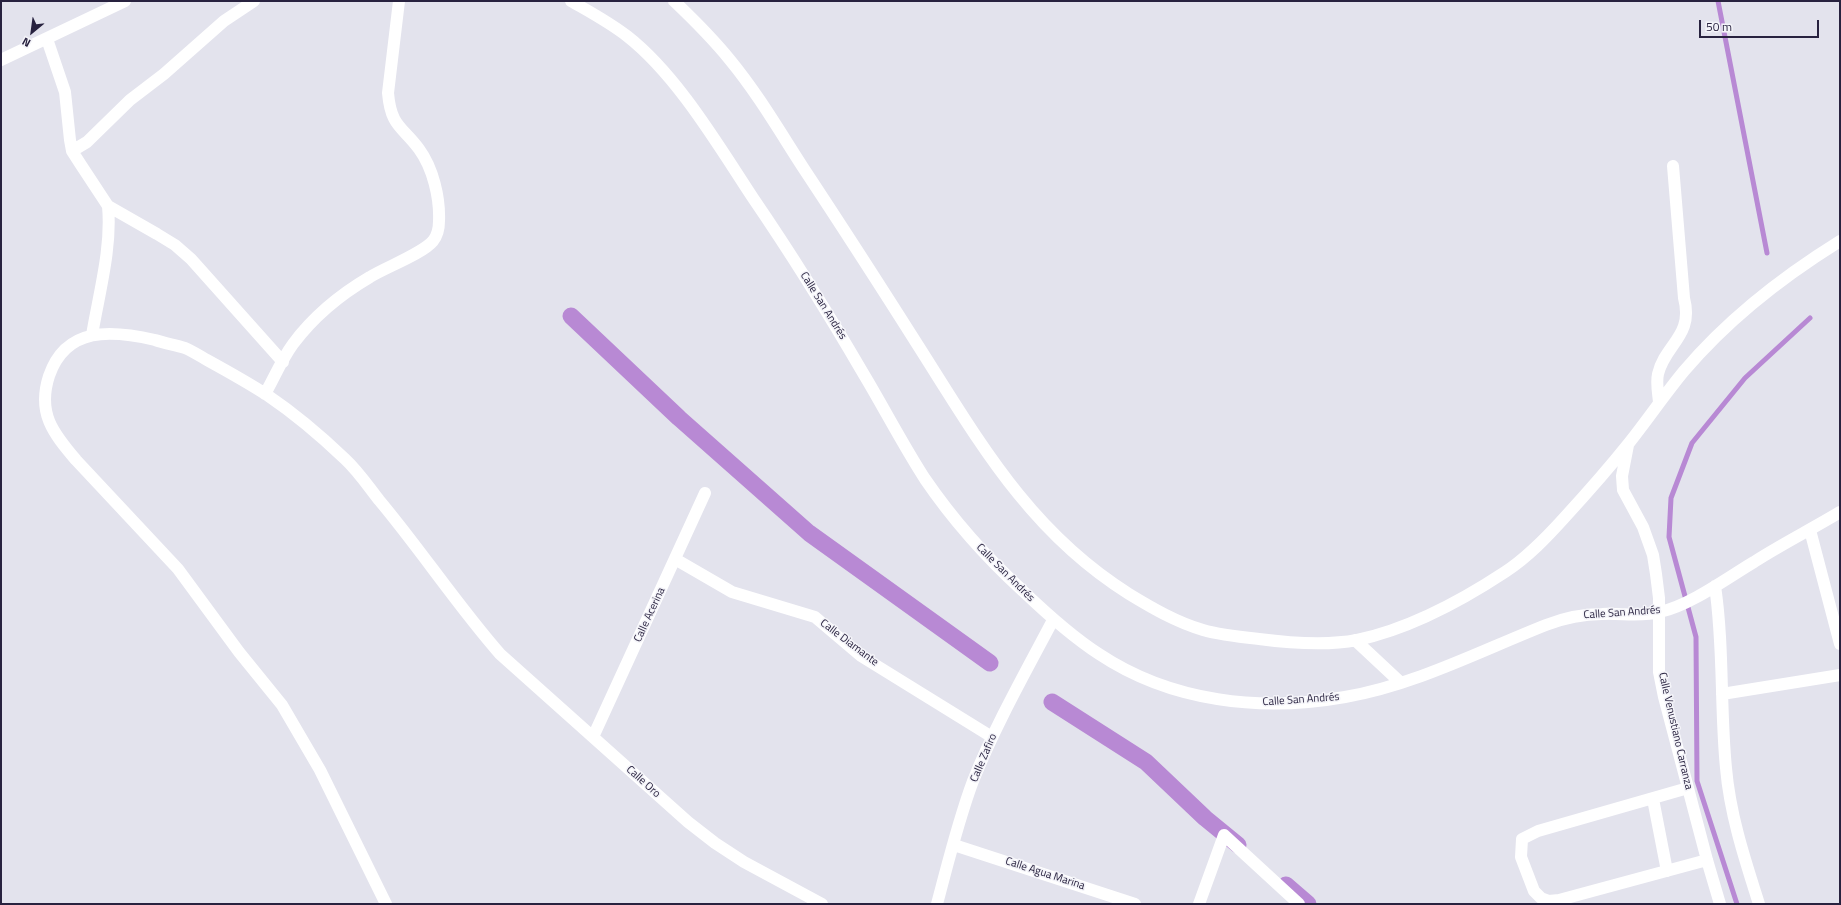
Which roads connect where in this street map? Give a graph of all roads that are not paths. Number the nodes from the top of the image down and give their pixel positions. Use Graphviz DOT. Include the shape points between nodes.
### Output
graph roads {
  1 [pos="125,1"];
  2 [pos="254,1"];
  3 [pos="399,1"];
  4 [pos="571,1"];
  5 [pos="674,1"];
  6 [pos="48,39"];
  7 [pos="1,60"];
  8 [pos="72,151"];
  9 [pos="1672,166"];
  10 [pos="108,206"];
  11 [pos="1840,240"];
  12 [pos="92,335"];
  13 [pos="283,362"];
  14 [pos="265,394"];
  15 [pos="1659,402"];
  16 [pos="1629,442"];
  17 [pos="705,493"];
  18 [pos="1840,512"];
  19 [pos="1810,530"];
  20 [pos="675,559"];
  21 [pos="1715,586"];
  22 [pos="1660,612"];
  23 [pos="1053,620"];
  24 [pos="1355,640"];
  25 [pos="1840,644"];
  26 [pos="1840,675"];
  27 [pos="1401,683"];
  28 [pos="1722,694"];
  29 [pos="593,737"];
  30 [pos="992,737"];
  31 [pos="1688,788"];
  32 [pos="1653,799"];
  33 [pos="954,845"];
  34 [pos="1707,860"];
  35 [pos="1667,871"];
  36 [pos="805,899"];
  37 [pos="386,904"];
  38 [pos="822,904"];
  39 [pos="937,904"];
  40 [pos="1135,904"];
  41 [pos="1199,904"];
  42 [pos="1299,904"];
  43 [pos="1720,904"];
  44 [pos="1759,904"];
  1 -- 6 [label="street"];
  2 -- 8 [label="street" via="224,21 130,100 88,142"];
  3 -- 13 [label="street" via="388,93 389,105 399,128 419,149 428,165 437,197 438,230 425,248 370,277 318,315 292,345"];
  4 -- 23 [label="street, Calle San Andrés" via="628,37 693,108 830,316 925,479 960,525 1002,572"];
  5 -- 24 [label="street" via="706,31 733,63 1006,479 1054,535 1085,563 1158,612 1203,630 1278,641 1319,643"];
  6 -- 7 [label="street"];
  6 -- 8 [label="street" via="65,92"];
  8 -- 10 [label="street"];
  9 -- 15 [label="street" via="1687,310 1682,331 1658,373 1656,384"];
  10 -- 12 [label="street" via="108,241"];
  10 -- 13 [label="street" via="163,238 191,259"];
  11 -- 15 [label="street" via="1768,290 1721,331"];
  12 -- 14 [label="street, Calle Oro" via="113,333 185,348"];
  12 -- 37 [label="street, Calle Oro" via="74,342 58,356 44,391 49,424 76,460 178,569 282,705 320,770"];
  13 -- 14 [label="street"];
  14 -- 29 [label="street, Calle Oro" via="347,460 500,654"];
  15 -- 16 [label="street"];
  16 -- 22 [label="street, Calle Venustiano Carranza" via="1622,476 1623,490 1643,527 1653,555"];
  16 -- 24 [label="street" via="1551,533 1509,570 1443,608 1399,627"];
  17 -- 20 [label="street, Calle Acerina"];
  18 -- 19 [label="street"];
  19 -- 21 [label="street"];
  19 -- 25 [label="street"];
  20 -- 29 [label="street, Calle Acerina"];
  20 -- 30 [label="street, Calle Diamante" via="732,592 815,618 861,656"];
  21 -- 22 [label="street, Calle San Andrés"];
  21 -- 28 [label="street" via="1720,619"];
  22 -- 27 [label="street, Calle San Andrés" via="1573,616"];
  22 -- 31 [label="street, Calle Venustiano Carranza" via="1660,672"];
  23 -- 27 [label="street, Calle San Andrés" via="1100,655 1134,674 1167,687 1228,702 1266,704 1342,698"];
  23 -- 30 [label="street, Calle Zafiro"];
  24 -- 27 [label="street"];
  26 -- 28 [label="street"];
  28 -- 44 [label="street" via="1724,748 1730,795 1744,857"];
  29 -- 36 [label="street, Calle Oro" via="715,843"];
  30 -- 33 [label="street, Calle Zafiro" via="973,783"];
  31 -- 32 [label="street"];
  31 -- 34 [label="street, Calle Venustiano Carranza"];
  32 -- 35 [label="street"];
  32 -- 35 [label="street" via="1538,831 1522,839 1521,857 1534,891 1549,901"];
  33 -- 39 [label="street, Calle Zafiro"];
  33 -- 40 [label="street, Calle Agua Marina"];
  34 -- 35 [label="street"];
  34 -- 43 [label="street, Calle Venustiano Carranza"];
  36 -- 38 [label="street, Calle Oro"];
  41 -- 42 [label="street" via="1224,835"];
}
